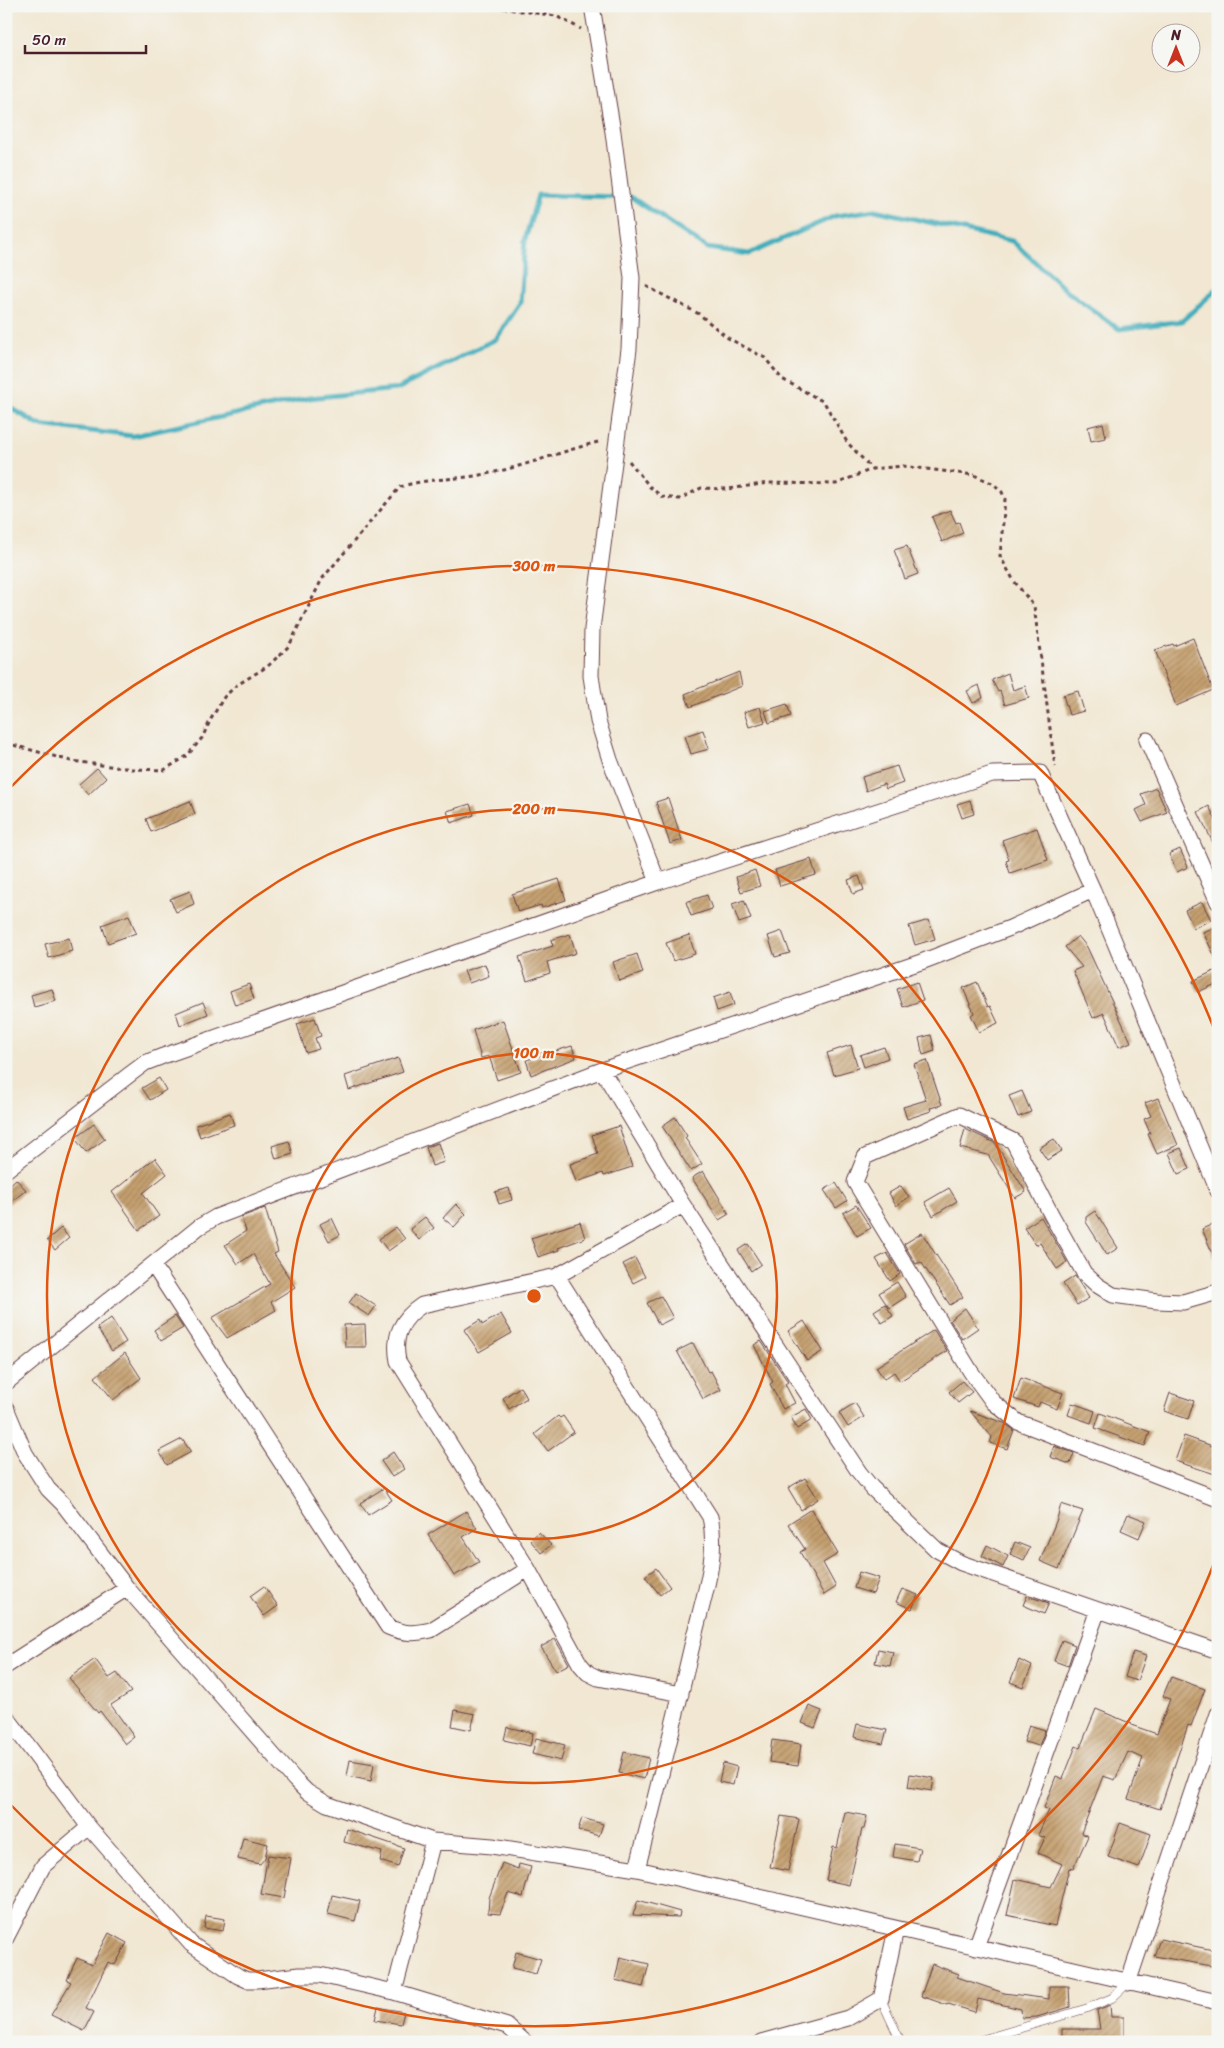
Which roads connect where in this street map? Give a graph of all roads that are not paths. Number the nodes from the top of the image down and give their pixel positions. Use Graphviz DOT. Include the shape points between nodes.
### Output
graph roads {
  1 [pos="592,6"];
  2 [pos="1147,740"];
  3 [pos="658,882"];
  4 [pos="1093,890"];
  5 [pos="1218,902"];
  6 [pos="602,1070"];
  7 [pos="6,1170"];
  8 [pos="1218,1191"];
  9 [pos="683,1205"];
  10 [pos="153,1265"];
  11 [pos="557,1276"];
  12 [pos="1218,1292"];
  13 [pos="6,1383"];
  14 [pos="6,1408"];
  15 [pos="1218,1499"];
  16 [pos="528,1569"];
  17 [pos="127,1588"];
  18 [pos="1098,1610"];
  19 [pos="1218,1651"];
  20 [pos="6,1666"];
  21 [pos="681,1694"];
  22 [pos="1218,1714"];
  23 [pos="6,1716"];
  24 [pos="89,1827"];
  25 [pos="433,1841"];
  26 [pos="637,1869"];
  27 [pos="896,1929"];
  28 [pos="6,1938"];
  29 [pos="976,1947"];
  30 [pos="1128,1983"];
  31 [pos="394,1992"];
  32 [pos="881,1999"];
  33 [pos="1218,2002"];
  34 [pos="524,2042"];
  35 [pos="762,2042"];
  36 [pos="902,2042"];
  37 [pos="974,2042"];
  1 -- 3 [label="street" via="614,132 631,273 629,349 592,630 591,676 598,721 610,760"];
  2 -- 5 [label="street"];
  3 -- 4 [label="street" via="992,774 1040,773"];
  3 -- 7 [label="street" via="146,1063"];
  4 -- 6 [label="street" via="1010,928 921,962"];
  4 -- 8 [label="street"];
  6 -- 9 [label="street"];
  6 -- 10 [label="street" via="216,1217"];
  9 -- 11 [label="street"];
  9 -- 18 [label="street" via="872,1488 948,1557"];
  10 -- 13 [label="street"];
  10 -- 16 [label="street" via="388,1627 401,1633 431,1630"];
  11 -- 16 [label="street" via="422,1305 404,1321 396,1349 398,1361"];
  11 -- 21 [label="street" via="710,1517 714,1532 711,1564"];
  12 -- 15 [label="street" via="1183,1302 1157,1301 1113,1295 1097,1285 1084,1273 1013,1141 959,1115 865,1157 855,1182 971,1372 993,1402 1018,1422"];
  14 -- 17 [label="street" via="25,1453 39,1476"];
  16 -- 21 [label="street" via="588,1673 598,1678"];
  17 -- 20 [label="street"];
  17 -- 25 [label="street" via="307,1792 327,1804"];
  18 -- 19 [label="street"];
  18 -- 29 [label="street"];
  21 -- 26 [label="street"];
  22 -- 30 [label="street"];
  23 -- 24 [label="street"];
  24 -- 28 [label="street" via="43,1866"];
  24 -- 31 [label="street" via="191,1944 238,1976 257,1980 320,1975"];
  25 -- 26 [label="street" via="492,1846"];
  25 -- 31 [label="street"];
  26 -- 27 [label="street"];
  27 -- 29 [label="street"];
  27 -- 32 [label="street"];
  29 -- 30 [label="street"];
  30 -- 33 [label="street"];
  30 -- 37 [label="lane" via="1112,1998 1088,2008"];
  31 -- 34 [label="street" via="507,2026"];
  32 -- 35 [label="street" via="848,2018"];
  32 -- 36 [label="lane"];
}
